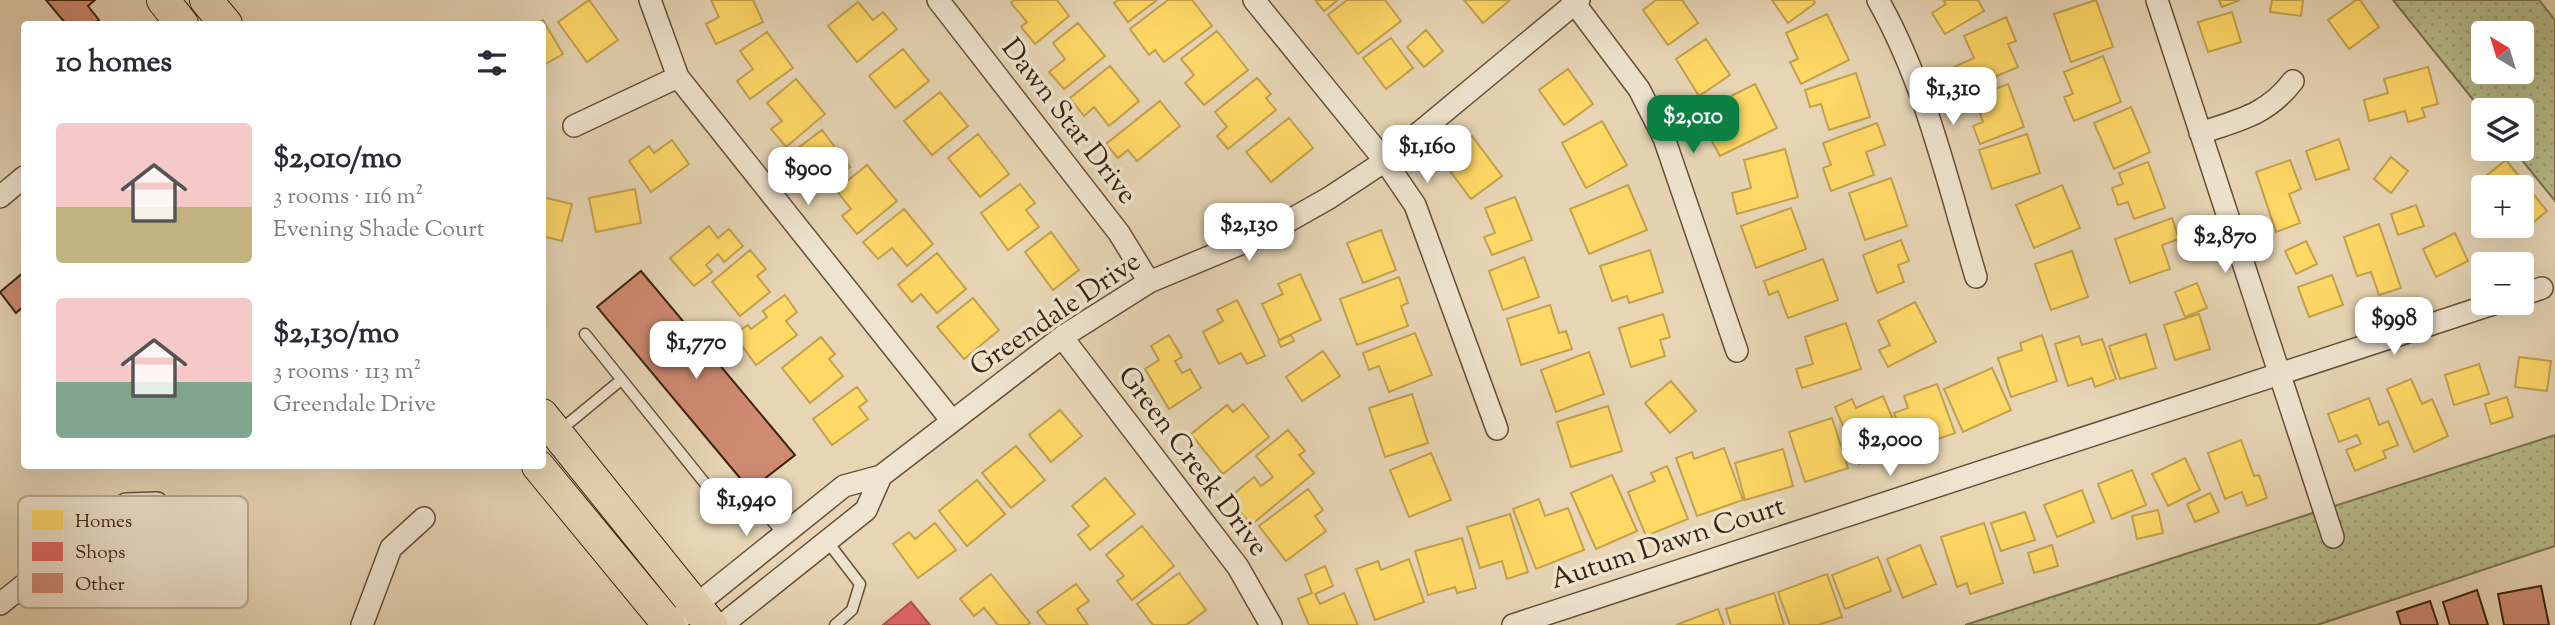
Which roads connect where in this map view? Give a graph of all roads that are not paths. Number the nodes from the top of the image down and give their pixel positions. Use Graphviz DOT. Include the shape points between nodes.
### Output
graph roads {
  1 [pos="163,0"];
  2 [pos="205,0"];
  3 [pos="650,0"];
  4 [pos="938,0"];
  5 [pos="1254,0"];
  6 [pos="1878,0"];
  7 [pos="2157,0"];
  8 [pos="1575,1"];
  9 [pos="180,21"];
  10 [pos="223,21"];
  11 [pos="678,77"];
  12 [pos="2293,81"];
  13 [pos="574,126"];
  14 [pos="2200,133"];
  15 [pos="1385,161"];
  16 [pos="21,180"];
  17 [pos="0,197"];
  18 [pos="1976,277"];
  19 [pos="1149,282"];
  20 [pos="2471,311"];
  21 [pos="585,334"];
  22 [pos="1062,337"];
  23 [pos="1737,351"];
  24 [pos="2279,372"];
  25 [pos="621,380"];
  26 [pos="952,421"];
  27 [pos="550,424"];
  28 [pos="1497,429"];
  29 [pos="540,469"];
  30 [pos="881,476"];
  31 [pos="424,518"];
  32 [pos="783,534"];
  33 [pos="2333,537"];
  34 [pos="827,541"];
  35 [pos="18,590"];
  36 [pos="0,604"];
  37 [pos="703,615"];
  38 [pos="362,625"];
  39 [pos="670,625"];
  40 [pos="722,625"];
  41 [pos="835,625"];
  42 [pos="1271,625"];
  43 [pos="1513,625"];
  1 -- 9 [label="main road"];
  2 -- 10 [label="main road"];
  3 -- 11 [label="street"];
  4 -- 19 [label="street, Dawn Star Drive" via="1119,233"];
  5 -- 15 [label="street"];
  6 -- 18 [label="street" via="1924,103"];
  7 -- 14 [label="street"];
  8 -- 15 [label="street, Greendale Drive"];
  8 -- 23 [label="street" via="1639,89 1664,138"];
  11 -- 13 [label="street"];
  11 -- 26 [label="street"];
  12 -- 14 [label="street" via="2280,99 2260,113"];
  14 -- 24 [label="street"];
  15 -- 19 [label="street, Greendale Drive" via="1269,232"];
  15 -- 28 [label="street" via="1415,205"];
  16 -- 17 [label="street"];
  19 -- 22 [label="street, Greendale Drive"];
  20 -- 24 [label="street, Autum Dawn Court"];
  21 -- 25 [label="lane"];
  22 -- 26 [label="street, Greendale Drive"];
  22 -- 42 [label="street, Green Creek Drive" via="1238,567"];
  24 -- 33 [label="street"];
  24 -- 43 [label="street, Autum Dawn Court"];
  25 -- 27 [label="lane"];
  25 -- 32 [label="lane" via="728,512 756,501"];
  26 -- 30 [label="street, Greendale Drive"];
  27 -- 37 [label="main road"];
  29 -- 39 [label="main road"];
  30 -- 32 [label="street, Greendale Drive" via="844,486"];
  30 -- 34 [label="street, Greendale Drive" via="866,510"];
  31 -- 38 [label="street" via="391,548"];
  32 -- 37 [label="street, Greendale Drive"];
  34 -- 40 [label="street, Greendale Drive"];
  34 -- 41 [label="lane" via="860,584 852,610"];
  35 -- 36 [label="street"];
  37 -- 39 [label="street, Greendale Drive"];
}
